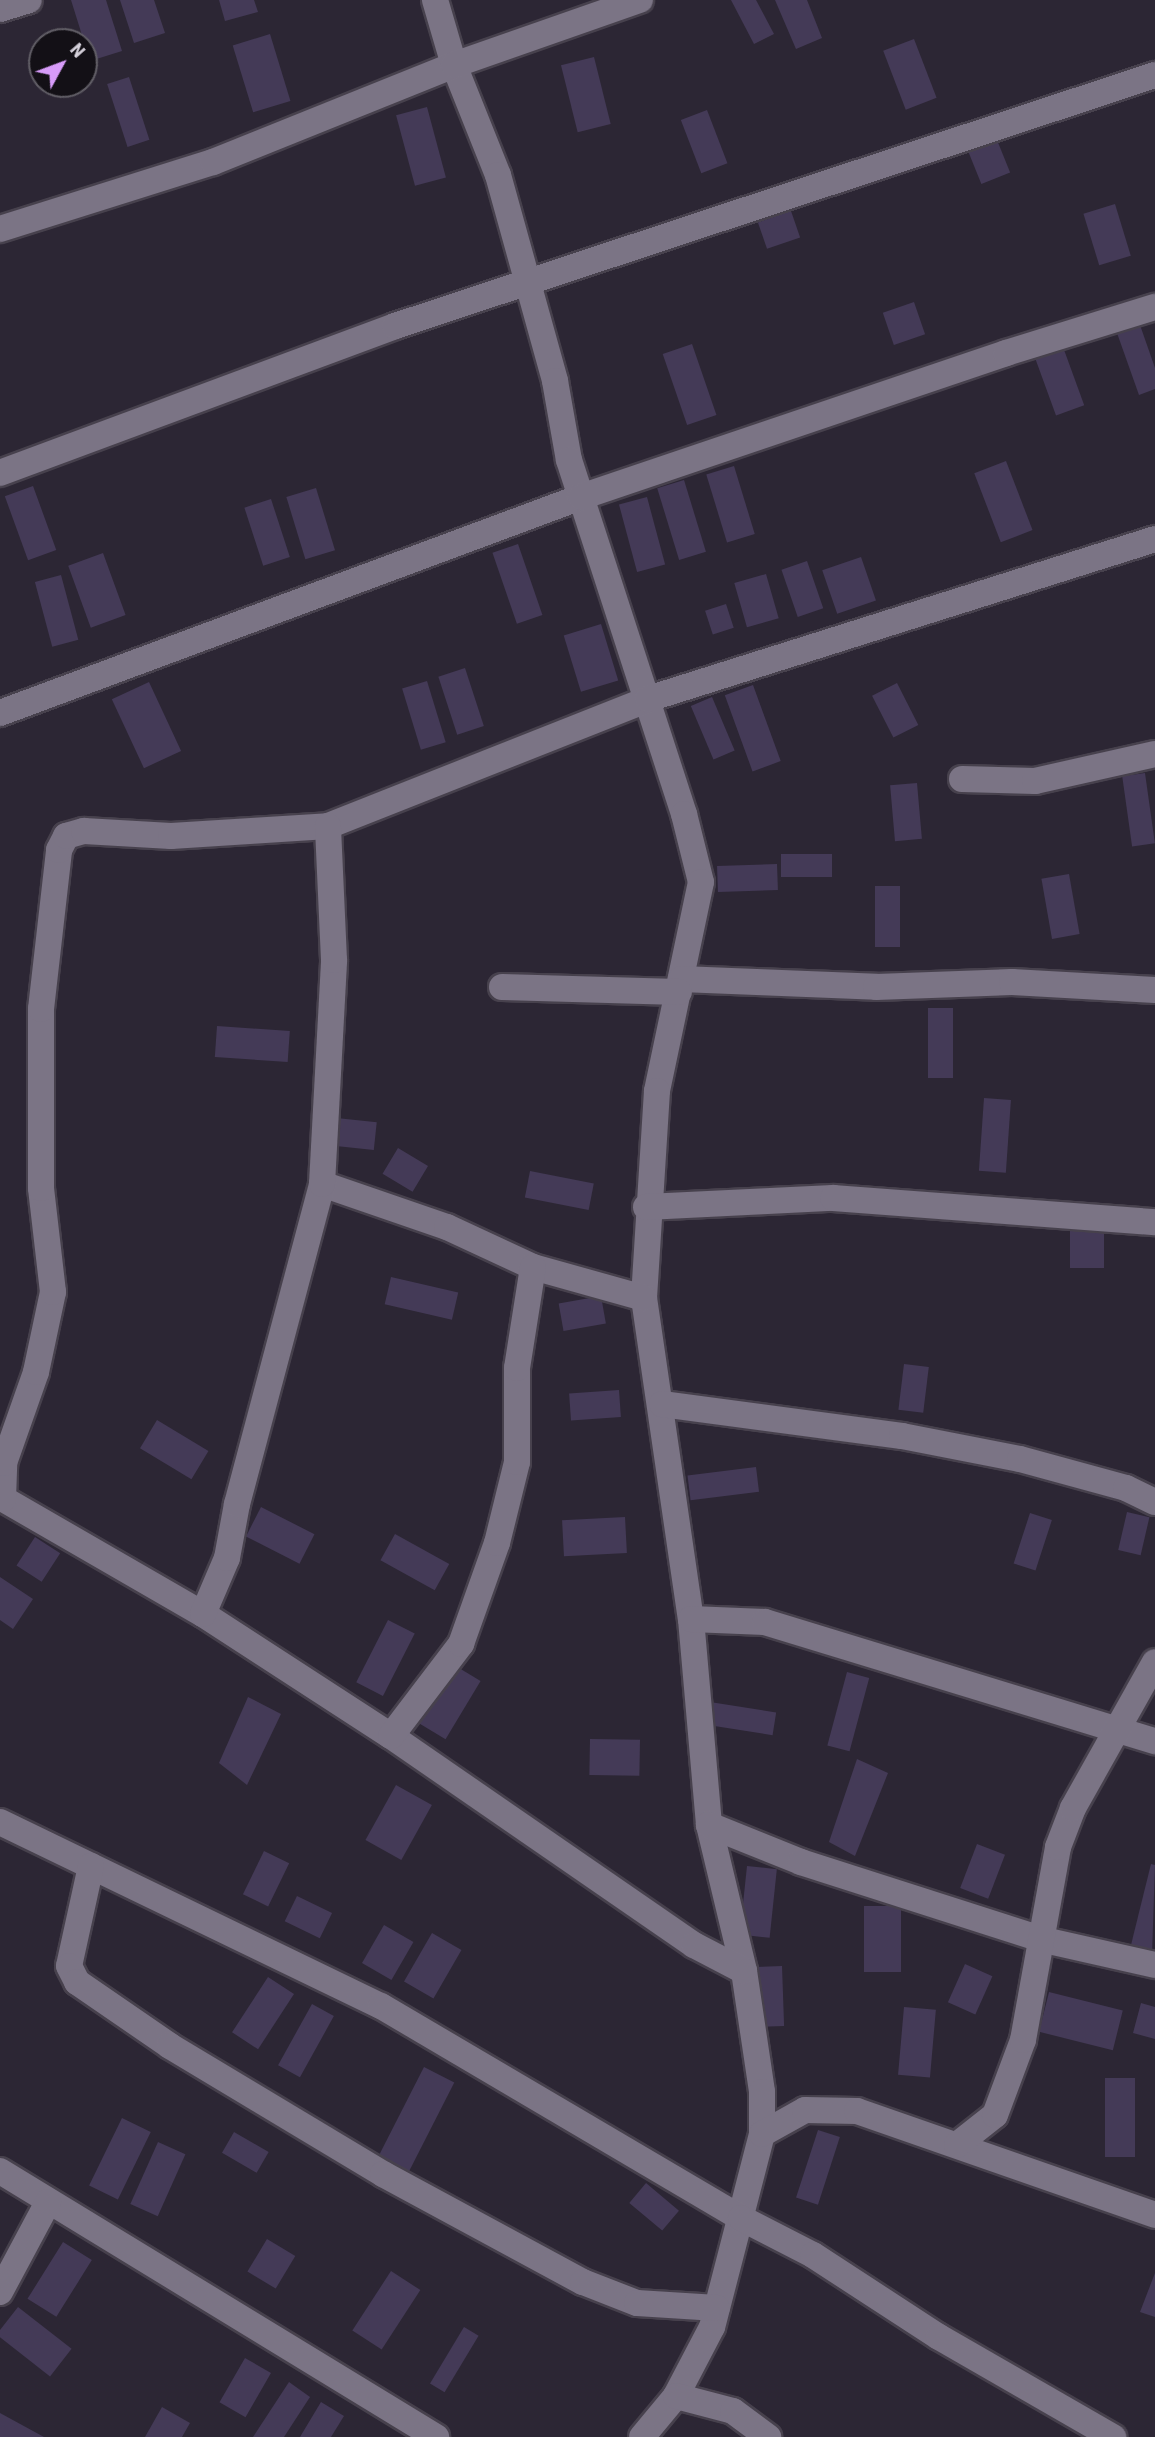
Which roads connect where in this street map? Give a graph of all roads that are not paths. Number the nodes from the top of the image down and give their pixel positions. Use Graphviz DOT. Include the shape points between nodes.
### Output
graph roads {
  1 [pos="29,0"];
  2 [pos="435,0"];
  3 [pos="640,0"];
  4 [pos="0,9"];
  5 [pos="454,65"];
  6 [pos="1155,75"];
  7 [pos="0,229"];
  8 [pos="529,281"];
  9 [pos="1155,307"];
  10 [pos="0,473"];
  11 [pos="581,497"];
  12 [pos="1155,539"];
  13 [pos="648,699"];
  14 [pos="0,713"];
  15 [pos="1155,754"];
  16 [pos="962,779"];
  17 [pos="328,826"];
  18 [pos="680,986"];
  19 [pos="502,987"];
  20 [pos="1155,990"];
  21 [pos="322,1184"];
  22 [pos="646,1207"];
  23 [pos="1155,1222"];
  24 [pos="533,1267"];
  25 [pos="644,1298"];
  26 [pos="662,1404"];
  27 [pos="2,1464"];
  28 [pos="2,1498"];
  29 [pos="1155,1502"];
  30 [pos="202,1614"];
  31 [pos="691,1619"];
  32 [pos="1155,1662"];
  33 [pos="1115,1729"];
  34 [pos="391,1736"];
  35 [pos="1155,1741"];
  36 [pos="0,1822"];
  37 [pos="709,1825"];
  38 [pos="91,1866"];
  39 [pos="726,1908"];
  40 [pos="1044,1940"];
  41 [pos="694,1945"];
  42 [pos="1155,1965"];
  43 [pos="744,1971"];
  44 [pos="762,2092"];
  45 [pos="805,2110"];
  46 [pos="762,2134"];
  47 [pos="957,2145"];
  48 [pos="0,2171"];
  49 [pos="48,2202"];
  50 [pos="1155,2215"];
  51 [pos="741,2218"];
  52 [pos="0,2292"];
  53 [pos="717,2308"];
  54 [pos="676,2396"];
  55 [pos="436,2437"];
  56 [pos="642,2437"];
  57 [pos="768,2437"];
  58 [pos="1113,2437"];
  1 -- 4 [label="street"];
  2 -- 5 [label="street"];
  3 -- 5 [label="street"];
  5 -- 7 [label="street" via="213,162"];
  5 -- 8 [label="street" via="498,175"];
  6 -- 8 [label="street"];
  8 -- 10 [label="street"];
  8 -- 11 [label="street"];
  9 -- 11 [label="street"];
  11 -- 13 [label="street"];
  11 -- 14 [label="street"];
  12 -- 13 [label="street"];
  13 -- 17 [label="street"];
  13 -- 18 [label="street" via="701,883"];
  15 -- 16 [label="street" via="1035,781"];
  17 -- 21 [label="street" via="334,960"];
  17 -- 27 [label="street" via="171,836 85,831 66,836 59,850 41,1009 41,1188 53,1292 36,1371"];
  18 -- 19 [label="street"];
  18 -- 20 [label="street" via="1012,982"];
  18 -- 22 [label="street" via="657,1091"];
  21 -- 24 [label="street" via="447,1227"];
  21 -- 30 [label="street" via="237,1504 227,1558"];
  22 -- 23 [label="street" via="833,1198"];
  22 -- 25 [label="street"];
  24 -- 25 [label="street"];
  24 -- 34 [label="street" via="517,1368 517,1462 497,1543 461,1644"];
  25 -- 26 [label="street"];
  26 -- 29 [label="street" via="902,1436 1007,1456 1126,1488"];
  26 -- 31 [label="street"];
  27 -- 28 [label="street"];
  28 -- 30 [label="street"];
  30 -- 34 [label="street"];
  31 -- 33 [label="street" via="765,1622"];
  31 -- 37 [label="street"];
  32 -- 33 [label="street"];
  33 -- 35 [label="street"];
  33 -- 40 [label="street" via="1058,1847"];
  34 -- 41 [label="street"];
  36 -- 38 [label="street"];
  37 -- 39 [label="street"];
  37 -- 40 [label="street" via="801,1862"];
  38 -- 51 [label="street" via="381,2006"];
  38 -- 53 [label="street" via="69,1966 78,1982 170,2046 383,2174 583,2282 637,2302"];
  39 -- 41 [label="street"];
  39 -- 43 [label="street"];
  40 -- 42 [label="street"];
  40 -- 47 [label="street" via="1023,2040 995,2115"];
  41 -- 43 [label="street"];
  43 -- 44 [label="street"];
  44 -- 45 [label="street"];
  44 -- 46 [label="street"];
  45 -- 46 [label="street"];
  45 -- 47 [label="street" via="858,2110"];
  46 -- 51 [label="street"];
  47 -- 50 [label="street"];
  48 -- 49 [label="street"];
  49 -- 52 [label="street"];
  49 -- 55 [label="street"];
  51 -- 53 [label="street"];
  51 -- 58 [label="street" via="813,2256 939,2337"];
  53 -- 54 [label="street" via="712,2328"];
  54 -- 56 [label="street"];
  54 -- 57 [label="street" via="733,2411"];
}
